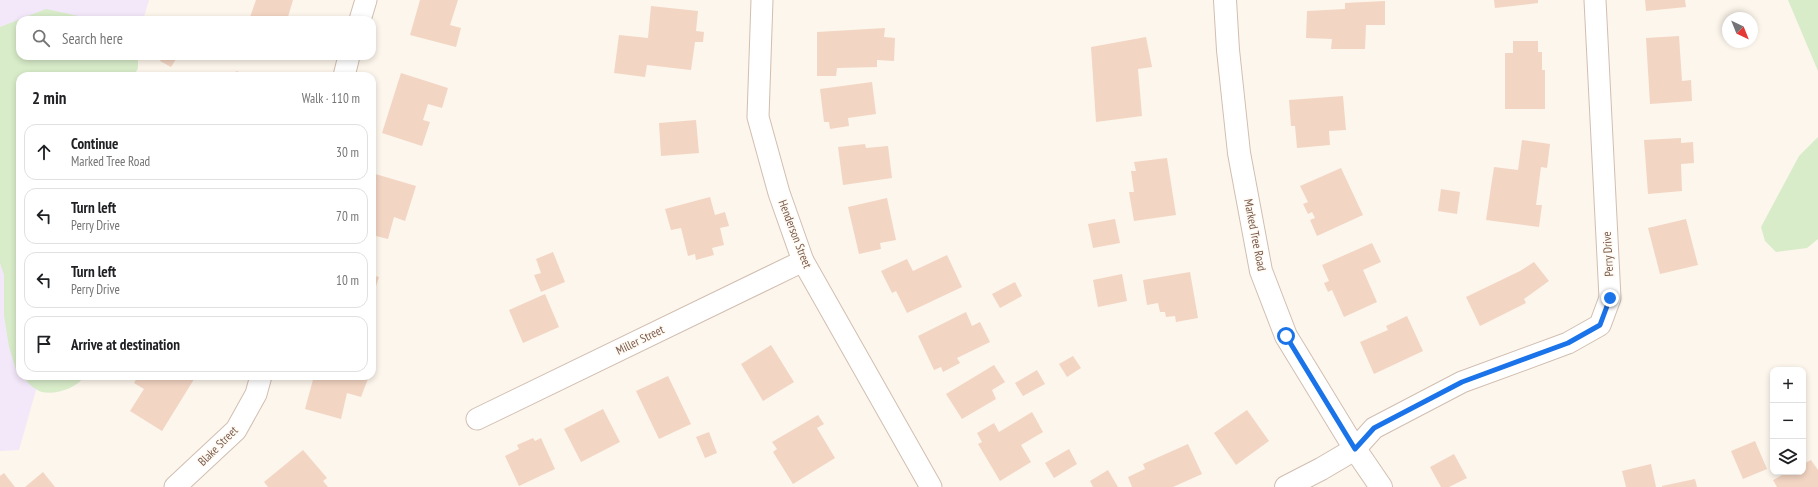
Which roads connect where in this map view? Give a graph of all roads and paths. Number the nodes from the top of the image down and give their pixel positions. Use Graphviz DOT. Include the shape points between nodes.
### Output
graph roads {
  1 [pos="366,0"];
  2 [pos="762,0"];
  3 [pos="1225,0"];
  4 [pos="1595,0"];
  5 [pos="361,16"];
  6 [pos="348,60"];
  7 [pos="345,72"];
  8 [pos="803,261"];
  9 [pos="260,380"];
  10 [pos="477,419"];
  11 [pos="1355,449"];
  12 [pos="175,487"];
  13 [pos="931,487"];
  14 [pos="1286,487"];
  15 [pos="1381,487"];
  1 -- 5 [label="street"];
  2 -- 8 [label="street, Henderson Street" via="758,117 779,193"];
  3 -- 11 [label="street, Marked Tree Road" via="1239,153 1261,271 1286,336"];
  4 -- 11 [label="street, Perry Drive" via="1610,298 1600,325 1568,343 1462,382 1374,428"];
  6 -- 7 [label="street"];
  8 -- 10 [label="street, Miller Street"];
  8 -- 13 [label="street, Henderson Street"];
  9 -- 12 [label="street, Blake Street" via="256,394 236,430"];
  11 -- 14 [label="street"];
  11 -- 15 [label="street, Marked Tree Road"];
}
